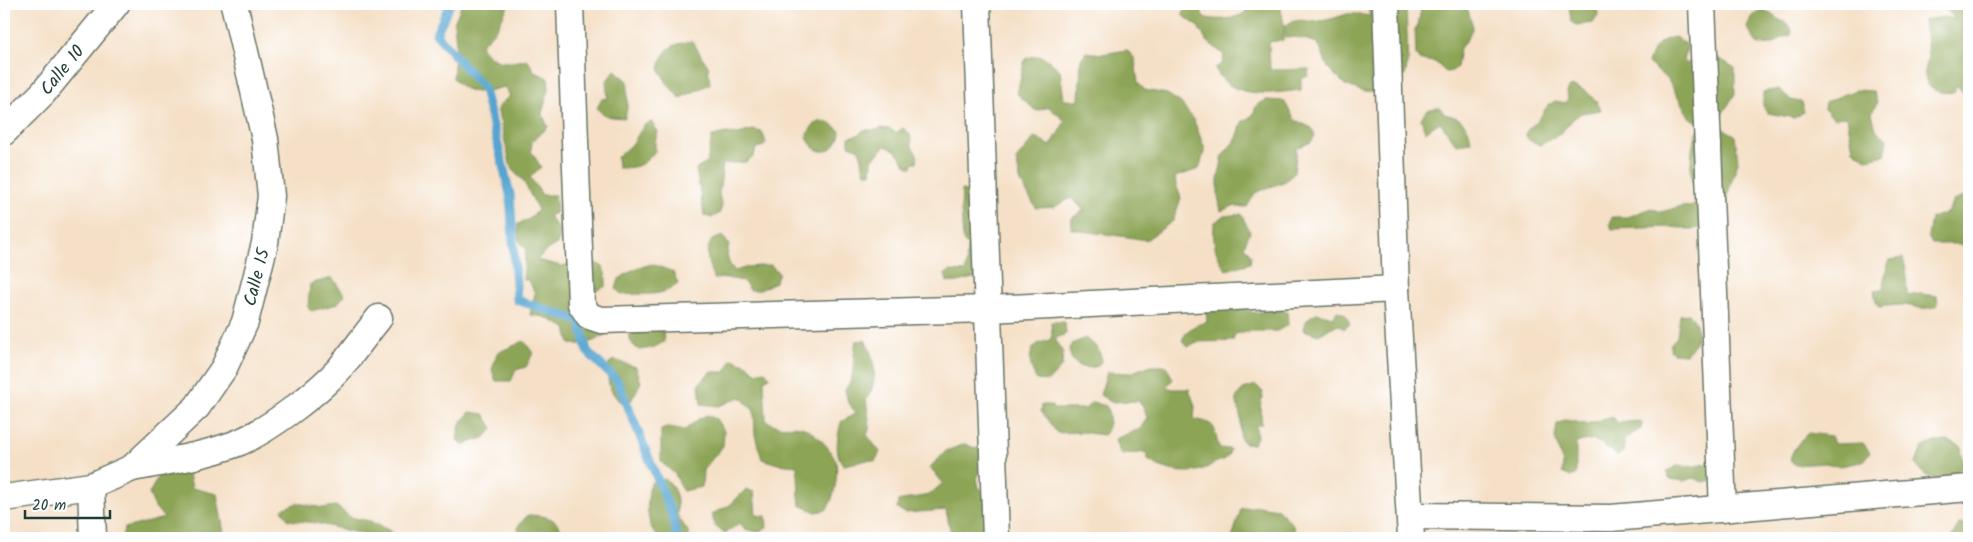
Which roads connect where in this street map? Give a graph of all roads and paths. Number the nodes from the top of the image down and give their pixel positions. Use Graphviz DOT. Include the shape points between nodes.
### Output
graph roads {
  1 [pos="116,4"];
  2 [pos="234,4"];
  3 [pos="570,4"];
  4 [pos="977,4"];
  5 [pos="1386,4"];
  6 [pos="1702,4"];
  7 [pos="4,132"];
  8 [pos="1396,289"];
  9 [pos="988,309"];
  10 [pos="379,318"];
  11 [pos="132,468"];
  12 [pos="91,486"];
  13 [pos="1969,488"];
  14 [pos="4,498"];
  15 [pos="1723,508"];
  16 [pos="1410,527"];
  17 [pos="93,538"];
  18 [pos="996,538"];
  1 -- 7 [label="street, Calle 10" via="43,93"];
  2 -- 11 [label="street, Calle 15" via="265,139 271,196 265,243 245,322 224,368 197,407"];
  3 -- 9 [label="street" via="581,304 589,316 601,320"];
  4 -- 9 [label="street"];
  5 -- 8 [label="street"];
  6 -- 15 [label="street"];
  8 -- 9 [label="street"];
  8 -- 16 [label="street"];
  9 -- 18 [label="street"];
  10 -- 11 [label="street" via="340,368 277,420 241,441 200,455"];
  11 -- 12 [label="street, Calle 15"];
  12 -- 14 [label="street, Calle 15"];
  12 -- 17 [label="street"];
  13 -- 15 [label="street"];
  15 -- 16 [label="street" via="1610,518"];
}
